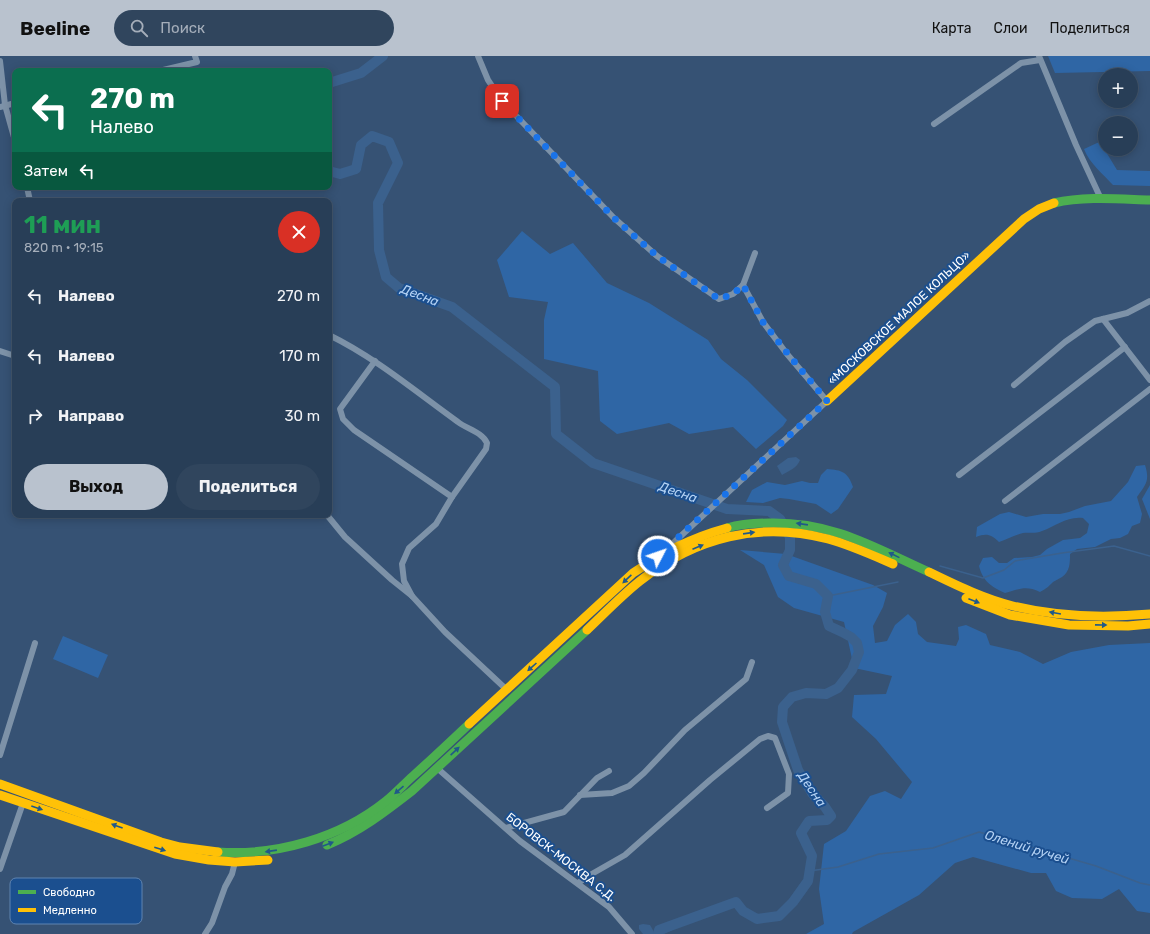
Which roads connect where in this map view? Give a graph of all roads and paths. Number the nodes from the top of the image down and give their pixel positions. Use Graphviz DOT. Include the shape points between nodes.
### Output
graph roads {
  1 [pos="195,56"];
  2 [pos="478,56"];
  3 [pos="1040,58"];
  4 [pos="0,61"];
  5 [pos="172,68"];
  6 [pos="3,106"];
  7 [pos="934,124"];
  8 [pos="12,132"];
  9 [pos="1101,199"];
  10 [pos="1150,200"];
  11 [pos="755,253"];
  12 [pos="743,285"];
  13 [pos="1150,301"];
  14 [pos="1103,319"];
  15 [pos="332,336"];
  16 [pos="1125,347"];
  17 [pos="0,351"];
  18 [pos="12,355"];
  19 [pos="375,361"];
  20 [pos="1150,380"];
  21 [pos="1014,385"];
  22 [pos="1150,389"];
  23 [pos="827,401"];
  24 [pos="959,475"];
  25 [pos="452,497"];
  26 [pos="1005,501"];
  27 [pos="329,518"];
  28 [pos="709,537"];
  29 [pos="838,537"];
  30 [pos="658,556"];
  31 [pos="412,596"];
  32 [pos="1150,614"];
  33 [pos="1150,624"];
  34 [pos="35,643"];
  35 [pos="752,662"];
  36 [pos="507,690"];
  37 [pos="0,755"];
  38 [pos="437,768"];
  39 [pos="609,771"];
  40 [pos="0,784"];
  41 [pos="0,795"];
  42 [pos="580,795"];
  43 [pos="23,803"];
  44 [pos="767,808"];
  45 [pos="506,828"];
  46 [pos="306,851"];
  47 [pos="279,858"];
  48 [pos="235,862"];
  49 [pos="0,870"];
  50 [pos="578,884"];
  51 [pos="205,934"];
  52 [pos="632,934"];
  1 -- 5 [label="street" via="197,62"];
  2 -- 12 [label="street" via="488,80 502,101 604,208 657,256 719,299 733,294"];
  3 -- 7 [label="street" via="1021,63"];
  3 -- 9 [label="street"];
  4 -- 6 [label="street"];
  6 -- 8 [label="street"];
  9 -- 10 [label="main road, «МОСКОВСКОЕ МАЛОЕ КОЛЬЦО»"];
  9 -- 23 [label="main road, «МОСКОВСКОЕ МАЛОЕ КОЛЬЦО»" via="1060,201 1030,215"];
  11 -- 12 [label="street"];
  12 -- 23 [label="street" via="763,322"];
  13 -- 14 [label="street" via="1127,313"];
  14 -- 16 [label="street"];
  14 -- 21 [label="street" via="1095,321 1065,342"];
  15 -- 19 [label="street"];
  16 -- 20 [label="street"];
  16 -- 24 [label="street"];
  17 -- 18 [label="street"];
  19 -- 25 [label="street" via="340,409 341,416 359,433"];
  19 -- 25 [label="street" via="486,440 486,449"];
  22 -- 26 [label="street"];
  23 -- 30 [label="street, «МОСКОВСКОЕ МАЛОЕ КОЛЬЦО»"];
  25 -- 31 [label="street" via="436,524 409,548 402,564 404,581"];
  27 -- 31 [label="street" via="345,537"];
  28 -- 29 [label="main road" via="733,526 778,522 816,526"];
  28 -- 30 [label="main road" via="683,542"];
  38 -- 28 [label="main road, one-way" via="640,581"];
  32 -- 29 [label="main road, one-way" via="1069,615 1010,606 960,587 884,550"];
  29 -- 33 [label="main road, one-way" via="956,594 1010,615 1069,625"];
  30 -- 36 [label="main road, one-way" via="634,573"];
  31 -- 36 [label="street" via="445,632"];
  34 -- 37 [label="street"];
  35 -- 42 [label="street" via="746,679 685,730 629,786 612,793"];
  36 -- 40 [label="main road, one-way" via="406,784 374,810 328,836 283,849 229,853 180,847"];
  38 -- 45 [label="street, БОРОВСК-МОСКВА С.Д."];
  46 -- 38 [label="main road, one-way" via="334,842 367,825"];
  39 -- 42 [label="street" via="597,778"];
  41 -- 43 [label="main road"];
  42 -- 45 [label="street" via="564,812"];
  43 -- 48 [label="main road, one-way" via="175,854"];
  43 -- 49 [label="street"];
  44 -- 50 [label="street" via="788,793 789,774 775,738 768,736 760,739 710,780 625,855"];
  45 -- 50 [label="street, БОРОВСК-МОСКВА С.Д."];
  47 -- 48 [label="main road"];
  48 -- 51 [label="street" via="212,923"];
  50 -- 52 [label="street, БОРОВСК-МОСКВА С.Д." via="609,907"];
}
